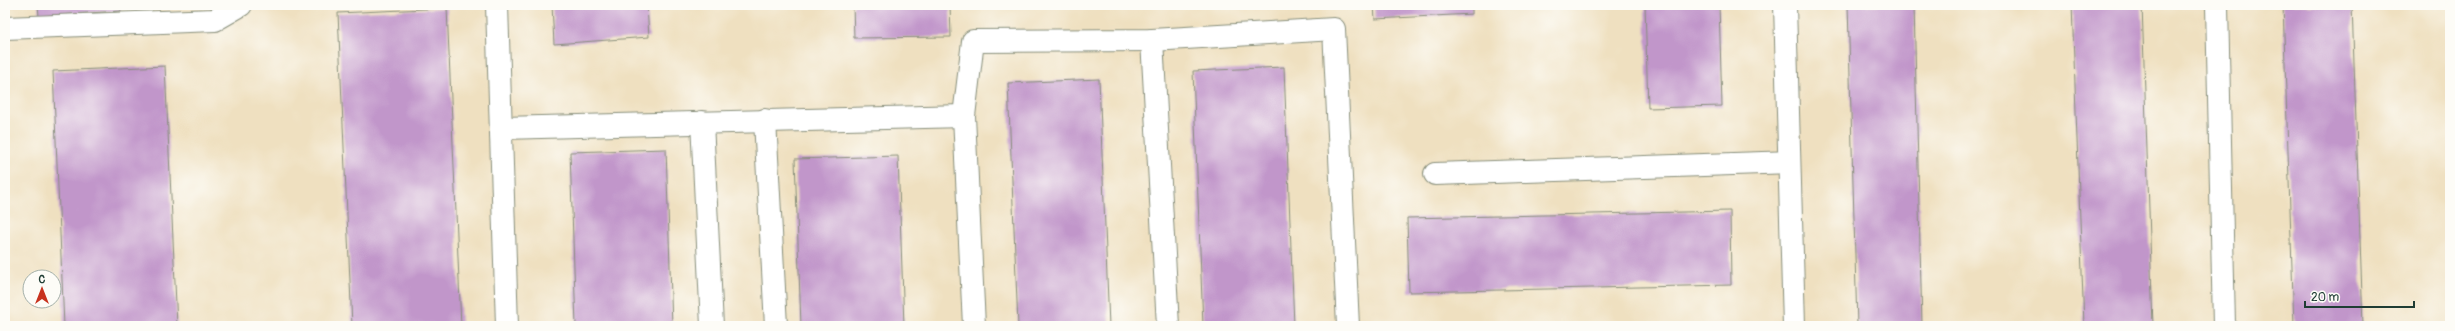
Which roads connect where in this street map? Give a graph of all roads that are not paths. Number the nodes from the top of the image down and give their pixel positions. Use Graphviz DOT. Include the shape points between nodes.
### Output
graph roads {
  1 [pos="241,5"];
  2 [pos="497,5"];
  3 [pos="1785,5"];
  4 [pos="2217,5"];
  5 [pos="5,28"];
  6 [pos="1152,40"];
  7 [pos="964,116"];
  8 [pos="765,120"];
  9 [pos="702,122"];
  10 [pos="501,128"];
  11 [pos="1789,162"];
  12 [pos="1436,174"];
  13 [pos="507,326"];
  14 [pos="712,326"];
  15 [pos="776,326"];
  16 [pos="974,326"];
  17 [pos="1168,326"];
  18 [pos="1348,326"];
  19 [pos="1794,326"];
  20 [pos="2224,326"];
  1 -- 5 [label="street" via="215,20"];
  2 -- 10 [label="street"];
  3 -- 11 [label="street"];
  4 -- 20 [label="street"];
  6 -- 7 [label="street" via="972,41"];
  6 -- 17 [label="street"];
  6 -- 18 [label="street" via="1334,29"];
  7 -- 8 [label="street"];
  7 -- 16 [label="street"];
  8 -- 9 [label="street"];
  8 -- 15 [label="street"];
  9 -- 10 [label="street"];
  9 -- 14 [label="street"];
  10 -- 13 [label="street"];
  11 -- 12 [label="street"];
  11 -- 19 [label="street"];
}
